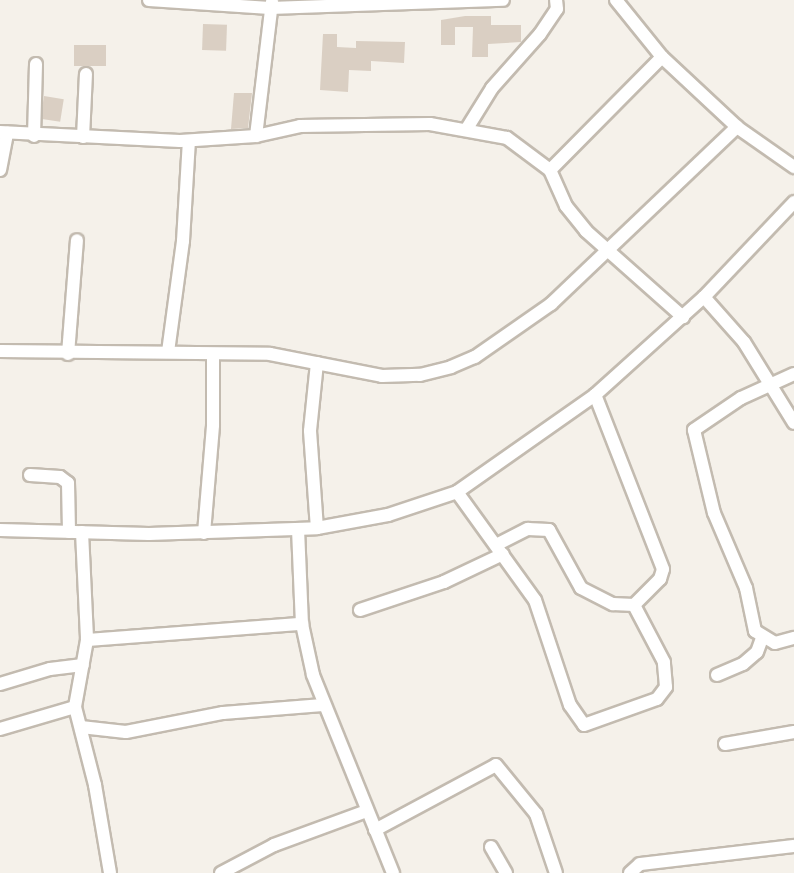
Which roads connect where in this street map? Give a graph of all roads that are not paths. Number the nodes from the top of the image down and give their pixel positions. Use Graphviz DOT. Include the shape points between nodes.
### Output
graph roads {
  1 [pos="149,0"];
  2 [pos="503,0"];
  3 [pos="556,0"];
  4 [pos="616,0"];
  5 [pos="271,4"];
  6 [pos="663,57"];
  7 [pos="36,64"];
  8 [pos="86,74"];
  9 [pos="737,127"];
  10 [pos="466,130"];
  11 [pos="3,132"];
  12 [pos="34,135"];
  13 [pos="256,136"];
  14 [pos="83,137"];
  15 [pos="189,141"];
  16 [pos="794,167"];
  17 [pos="0,170"];
  18 [pos="550,170"];
  19 [pos="794,202"];
  20 [pos="77,240"];
  21 [pos="604,249"];
  22 [pos="704,297"];
  23 [pos="683,317"];
  24 [pos="0,351"];
  25 [pos="167,352"];
  26 [pos="68,354"];
  27 [pos="213,354"];
  28 [pos="317,363"];
  29 [pos="794,374"];
  30 [pos="771,385"];
  31 [pos="595,394"];
  32 [pos="794,423"];
  33 [pos="30,475"];
  34 [pos="457,492"];
  35 [pos="317,528"];
  36 [pos="298,529"];
  37 [pos="0,530"];
  38 [pos="75,532"];
  39 [pos="204,533"];
  40 [pos="500,550"];
  41 [pos="634,605"];
  42 [pos="360,610"];
  43 [pos="302,624"];
  44 [pos="762,638"];
  45 [pos="794,638"];
  46 [pos="87,640"];
  47 [pos="83,665"];
  48 [pos="717,675"];
  49 [pos="0,684"];
  50 [pos="323,705"];
  51 [pos="75,707"];
  52 [pos="81,727"];
  53 [pos="0,729"];
  54 [pos="794,732"];
  55 [pos="725,744"];
  56 [pos="367,811"];
  57 [pos="375,830"];
  58 [pos="794,846"];
  59 [pos="491,847"];
  60 [pos="110,873"];
  61 [pos="221,873"];
  62 [pos="393,873"];
  63 [pos="506,873"];
  64 [pos="556,873"];
  65 [pos="630,873"];
  1 -- 5 [label="street"];
  2 -- 5 [label="street"];
  3 -- 10 [label="street" via="557,9 540,34 492,88"];
  4 -- 6 [label="street"];
  5 -- 13 [label="street"];
  6 -- 9 [label="street"];
  6 -- 18 [label="street"];
  7 -- 12 [label="street"];
  8 -- 14 [label="street"];
  9 -- 16 [label="street"];
  9 -- 21 [label="street"];
  10 -- 13 [label="street" via="430,124 300,126"];
  10 -- 18 [label="street" via="507,138"];
  11 -- 12 [label="street"];
  11 -- 17 [label="street"];
  12 -- 14 [label="street"];
  13 -- 15 [label="street"];
  14 -- 15 [label="street"];
  15 -- 25 [label="street" via="183,241"];
  18 -- 21 [label="street" via="566,206"];
  19 -- 22 [label="street"];
  20 -- 26 [label="street"];
  21 -- 23 [label="street"];
  21 -- 28 [label="street" via="551,304 475,357 451,367 420,375 382,376"];
  22 -- 23 [label="street"];
  22 -- 30 [label="street" via="744,342"];
  23 -- 31 [label="street"];
  24 -- 26 [label="street"];
  25 -- 26 [label="street"];
  25 -- 27 [label="street"];
  27 -- 28 [label="street" via="270,354"];
  27 -- 39 [label="street" via="214,425"];
  28 -- 35 [label="street" via="310,431"];
  29 -- 30 [label="street"];
  30 -- 32 [label="street"];
  30 -- 44 [label="street" via="741,398 694,430 714,513 747,588 755,631"];
  31 -- 34 [label="street"];
  31 -- 41 [label="street" via="663,569 660,579"];
  33 -- 38 [label="street" via="60,477 68,483"];
  34 -- 35 [label="street" via="388,515"];
  34 -- 40 [label="street"];
  35 -- 36 [label="street"];
  36 -- 39 [label="street"];
  36 -- 43 [label="street"];
  37 -- 38 [label="street"];
  38 -- 39 [label="street"];
  38 -- 46 [label="street"];
  40 -- 41 [label="street" via="528,529 550,530 581,588 603,601"];
  40 -- 41 [label="street" via="535,600 570,705 584,725 657,699 666,687 664,662"];
  40 -- 42 [label="street" via="444,582"];
  43 -- 46 [label="street"];
  43 -- 50 [label="street"];
  44 -- 45 [label="street" via="775,643"];
  44 -- 48 [label="street" via="757,652 743,664"];
  46 -- 47 [label="street"];
  47 -- 49 [label="street"];
  47 -- 51 [label="street"];
  50 -- 52 [label="street" via="223,713 126,732"];
  50 -- 56 [label="street"];
  51 -- 52 [label="street"];
  51 -- 53 [label="street"];
  52 -- 60 [label="street"];
  54 -- 55 [label="street"];
  56 -- 57 [label="street"];
  56 -- 61 [label="street" via="274,845"];
  57 -- 62 [label="street"];
  57 -- 64 [label="street" via="496,765 536,814"];
  58 -- 65 [label="street" via="640,864"];
  59 -- 63 [label="street"];
}
